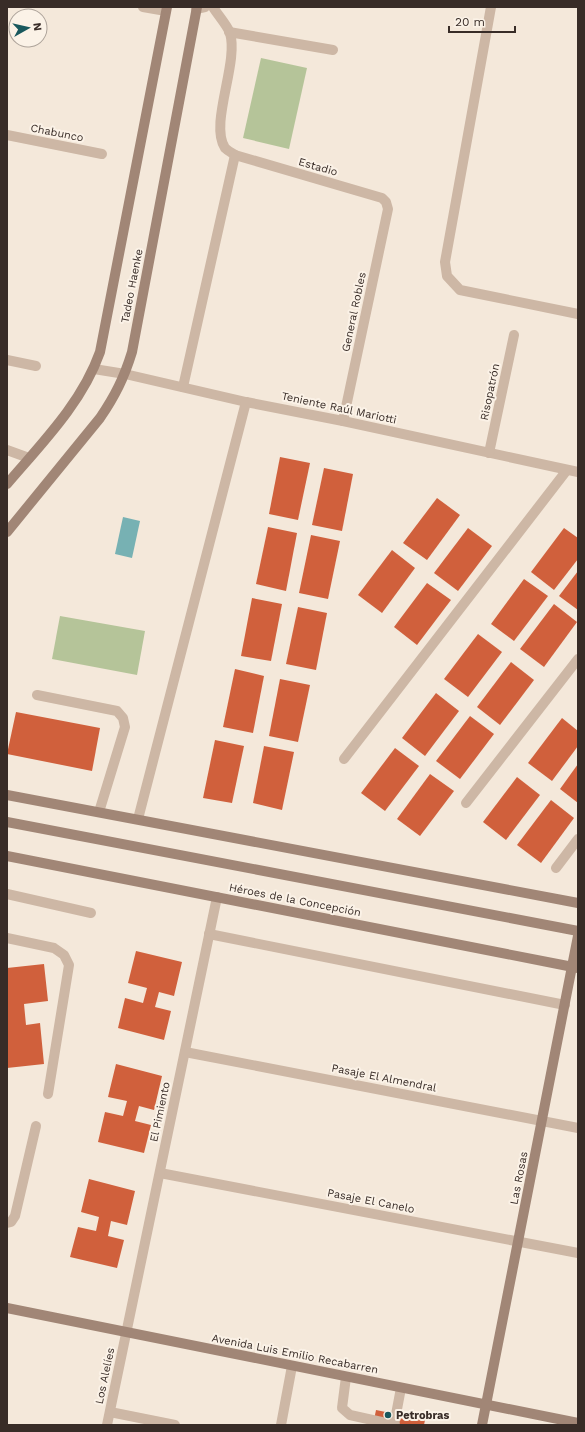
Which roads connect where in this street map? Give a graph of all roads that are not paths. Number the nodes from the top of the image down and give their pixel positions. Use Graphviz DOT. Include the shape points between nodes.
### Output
graph roads {
  1 [pos="142,7"];
  2 [pos="213,7"];
  3 [pos="491,7"];
  4 [pos="199,8"];
  5 [pos="166,9"];
  6 [pos="230,32"];
  7 [pos="333,50"];
  8 [pos="7,135"];
  9 [pos="102,154"];
  10 [pos="235,156"];
  11 [pos="388,209"];
  12 [pos="578,314"];
  13 [pos="514,335"];
  14 [pos="7,360"];
  15 [pos="36,366"];
  16 [pos="94,369"];
  17 [pos="125,374"];
  18 [pos="183,386"];
  19 [pos="246,402"];
  20 [pos="343,421"];
  21 [pos="7,450"];
  22 [pos="489,453"];
  23 [pos="29,458"];
  24 [pos="567,470"];
  25 [pos="578,472"];
  26 [pos="7,484"];
  27 [pos="7,532"];
  28 [pos="578,659"];
  29 [pos="37,695"];
  30 [pos="344,759"];
  31 [pos="7,795"];
  32 [pos="466,803"];
  33 [pos="99,812"];
  34 [pos="138,819"];
  35 [pos="7,822"];
  36 [pos="578,839"];
  37 [pos="7,856"];
  38 [pos="556,868"];
  39 [pos="7,894"];
  40 [pos="217,897"];
  41 [pos="578,903"];
  42 [pos="91,913"];
  43 [pos="578,931"];
  44 [pos="209,934"];
  45 [pos="578,936"];
  46 [pos="7,938"];
  47 [pos="575,967"];
  48 [pos="565,1006"];
  49 [pos="185,1052"];
  50 [pos="48,1094"];
  51 [pos="542,1121"];
  52 [pos="36,1126"];
  53 [pos="578,1128"];
  54 [pos="160,1173"];
  55 [pos="7,1223"];
  56 [pos="518,1241"];
  57 [pos="578,1253"];
  58 [pos="7,1308"];
  59 [pos="127,1332"];
  60 [pos="292,1366"];
  61 [pos="346,1377"];
  62 [pos="401,1388"];
  63 [pos="486,1405"];
  64 [pos="110,1412"];
  65 [pos="578,1423"];
  66 [pos="107,1425"];
  67 [pos="175,1425"];
  68 [pos="280,1425"];
  69 [pos="394,1425"];
  70 [pos="482,1425"];
  1 -- 5 [label="street"];
  2 -- 6 [label="street"];
  3 -- 12 [label="street" via="445,262 447,276 460,290"];
  4 -- 17 [label="main road, Tadeo Haenke" via="133,345"];
  5 -- 16 [label="main road, Tadeo Haenke" via="100,352"];
  6 -- 7 [label="street"];
  6 -- 10 [label="street" via="232,52 220,127 226,149"];
  8 -- 9 [label="street, Chabunco"];
  10 -- 11 [label="street, Estadio" via="382,198"];
  10 -- 18 [label="street"];
  11 -- 20 [label="street, General Robles"];
  13 -- 22 [label="street, Risopatrón"];
  14 -- 15 [label="street"];
  16 -- 17 [label="street, Teniente Raúl Mariotti"];
  16 -- 23 [label="main road, Tadeo Haenke" via="66,414"];
  17 -- 18 [label="street, Teniente Raúl Mariotti"];
  17 -- 27 [label="main road, Tadeo Haenke" via="112,401 100,418"];
  18 -- 19 [label="street, Teniente Raúl Mariotti"];
  19 -- 20 [label="street, Teniente Raúl Mariotti"];
  19 -- 34 [label="street"];
  20 -- 22 [label="street, Teniente Raúl Mariotti"];
  21 -- 23 [label="street"];
  22 -- 24 [label="street, Teniente Raúl Mariotti"];
  23 -- 26 [label="main road, Tadeo Haenke"];
  24 -- 25 [label="street, Teniente Raúl Mariotti"];
  24 -- 30 [label="street"];
  28 -- 32 [label="street"];
  29 -- 33 [label="street" via="117,711 123,718 125,727"];
  31 -- 33 [label="main road"];
  33 -- 34 [label="main road"];
  34 -- 41 [label="main road"];
  35 -- 43 [label="main road, Héroes de la Concepción"];
  36 -- 38 [label="street"];
  37 -- 40 [label="main road, Héroes de la Concepción"];
  39 -- 42 [label="street"];
  40 -- 44 [label="street, El Pimiento"];
  40 -- 47 [label="main road, Héroes de la Concepción"];
  44 -- 48 [label="street"];
  44 -- 49 [label="street, El Pimiento"];
  45 -- 47 [label="main road, Las Rosas"];
  46 -- 50 [label="street" via="54,948 64,955 69,965"];
  47 -- 48 [label="main road, Las Rosas"];
  48 -- 51 [label="main road, Las Rosas"];
  49 -- 51 [label="street, Pasaje El Almendral"];
  49 -- 54 [label="street, El Pimiento"];
  51 -- 53 [label="street, Pasaje El Almendral"];
  51 -- 56 [label="main road, Las Rosas"];
  52 -- 55 [label="street" via="16,1216"];
  54 -- 56 [label="street, Pasaje El Canelo"];
  54 -- 59 [label="street, El Pimiento"];
  56 -- 57 [label="street, Pasaje El Canelo"];
  56 -- 63 [label="main road, Las Rosas"];
  58 -- 59 [label="main road, Avenida Luis Emilio Recabarren"];
  59 -- 60 [label="main road, Avenida Luis Emilio Recabarren"];
  59 -- 64 [label="street, Los Alelíes"];
  60 -- 61 [label="main road, Avenida Luis Emilio Recabarren"];
  60 -- 68 [label="street"];
  61 -- 62 [label="main road, Avenida Luis Emilio Recabarren"];
  61 -- 69 [label="street" via="342,1408 345,1412"];
  62 -- 63 [label="main road, Avenida Luis Emilio Recabarren"];
  62 -- 69 [label="street"];
  63 -- 65 [label="main road, Avenida Luis Emilio Recabarren"];
  63 -- 70 [label="main road, Las Rosas"];
  64 -- 66 [label="street, Los Alelíes"];
  64 -- 67 [label="street"];
}
